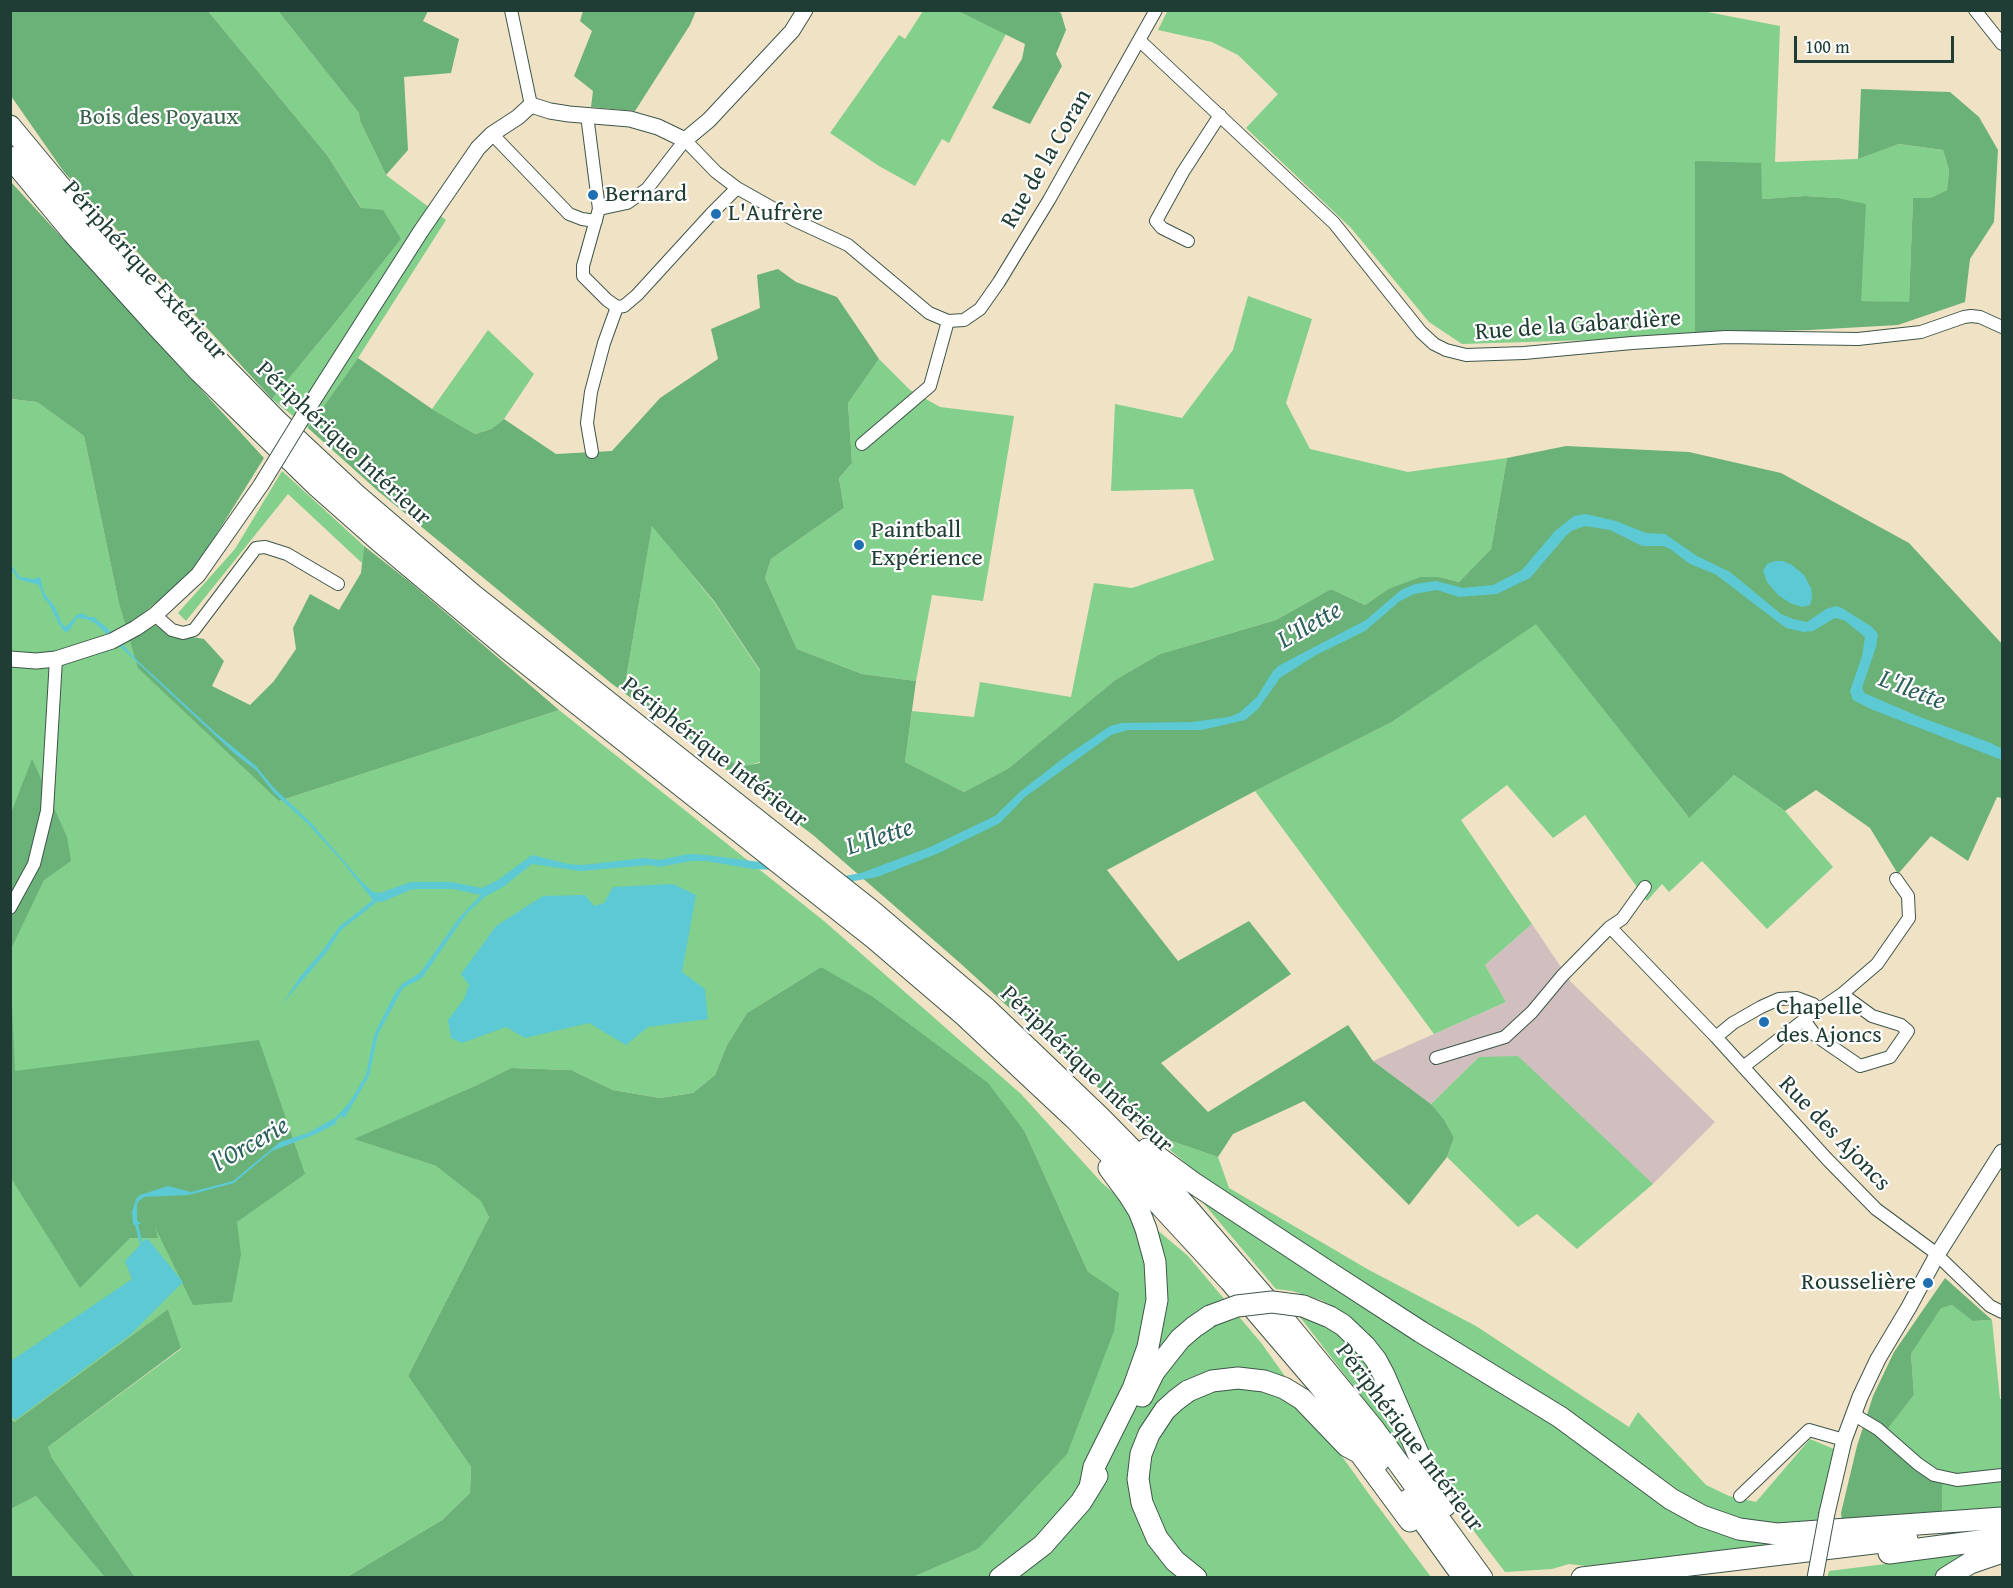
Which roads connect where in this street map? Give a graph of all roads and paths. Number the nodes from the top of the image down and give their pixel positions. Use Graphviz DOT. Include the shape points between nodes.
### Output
graph roads {
  1 [pos="511,10"];
  2 [pos="805,10"];
  3 [pos="1156,10"];
  4 [pos="1975,10"];
  5 [pos="1139,40"];
  6 [pos="2002,44"];
  7 [pos="531,105"];
  8 [pos="587,115"];
  9 [pos="1220,116"];
  10 [pos="10,126"];
  11 [pos="492,134"];
  12 [pos="684,140"];
  13 [pos="10,157"];
  14 [pos="737,188"];
  15 [pos="598,215"];
  16 [pos="1188,241"];
  17 [pos="617,307"];
  18 [pos="948,321"];
  19 [pos="2002,327"];
  20 [pos="862,444"];
  21 [pos="592,452"];
  22 [pos="338,584"];
  23 [pos="155,615"];
  24 [pos="10,659"];
  25 [pos="56,659"];
  26 [pos="1896,879"];
  27 [pos="1645,887"];
  28 [pos="843,900"];
  29 [pos="10,908"];
  30 [pos="1610,927"];
  31 [pos="1842,994"];
  32 [pos="1820,1010"];
  33 [pos="1804,1020"];
  34 [pos="1716,1037"];
  35 [pos="1436,1058"];
  36 [pos="1743,1067"];
  37 [pos="1060,1078"];
  38 [pos="1075,1119"];
  39 [pos="2002,1152"];
  40 [pos="1937,1255"];
  41 [pos="2002,1312"];
  42 [pos="1289,1349"];
  43 [pos="1853,1414"];
  44 [pos="1844,1440"];
  45 [pos="1358,1452"];
  46 [pos="2002,1475"];
  47 [pos="1090,1487"];
  48 [pos="1740,1496"];
  49 [pos="2002,1518"];
  50 [pos="2002,1527"];
  51 [pos="1451,1533"];
  52 [pos="2002,1538"];
  53 [pos="2002,1552"];
  54 [pos="1765,1568"];
  55 [pos="1004,1575"];
  56 [pos="1196,1578"];
  57 [pos="1451,1578"];
  58 [pos="1464,1578"];
  59 [pos="1482,1578"];
  60 [pos="1582,1578"];
  61 [pos="1664,1578"];
  62 [pos="1707,1578"];
  63 [pos="1815,1578"];
  64 [pos="1946,1578"];
  1 -- 7 [label="street"];
  2 -- 12 [label="street" via="792,31 709,120"];
  3 -- 5 [label="street, Rue de la Coran"];
  4 -- 6 [label="street"];
  5 -- 9 [label="street, Rue de la Gabardière"];
  5 -- 18 [label="street, Rue de la Coran" via="995,289 980,309 964,320"];
  7 -- 8 [label="street"];
  7 -- 11 [label="street"];
  8 -- 12 [label="street" via="648,123"];
  8 -- 15 [label="street"];
  9 -- 16 [label="street" via="1156,221"];
  9 -- 19 [label="street, Rue de la Gabardière" via="1334,223 1420,332 1454,353 1524,353 1726,337 1869,338 1921,332 1971,316"];
  10 -- 28 [label="highway, Périphérique Intérieur" via="157,297 236,381 348,487 482,602 787,842"];
  11 -- 15 [label="street" via="569,214 582,219"];
  11 -- 23 [label="street, bridge" via="478,148 415,239 261,485 198,575"];
  12 -- 14 [label="street"];
  12 -- 15 [label="street" via="647,189"];
  13 -- 28 [label="highway, Périphérique Extérieur" via="156,326 318,487 508,649 762,848"];
  14 -- 17 [label="street" via="637,295"];
  14 -- 18 [label="street" via="848,245 925,310"];
  15 -- 17 [label="street" via="583,276"];
  17 -- 21 [label="street" via="591,392 587,423"];
  18 -- 20 [label="street" via="930,386"];
  22 -- 23 [label="street" via="287,554 256,548 194,630 172,630"];
  23 -- 25 [label="street" via="115,640"];
  24 -- 25 [label="street"];
  25 -- 29 [label="street" via="47,811 34,864"];
  26 -- 31 [label="street" via="1908,896 1909,918 1877,964"];
  27 -- 30 [label="street" via="1622,919"];
  28 -- 37 [label="highway, Périphérique Intérieur" via="987,1009"];
  28 -- 38 [label="highway, Périphérique Extérieur"];
  30 -- 34 [label="street, Rue des Ajoncs"];
  30 -- 35 [label="street" via="1504,1037"];
  31 -- 32 [label="street"];
  31 -- 33 [label="street" via="1872,1016 1908,1030 1890,1057 1860,1066 1815,1035"];
  32 -- 33 [label="street"];
  32 -- 34 [label="street" via="1797,998 1779,999 1733,1023"];
  33 -- 36 [label="street"];
  34 -- 36 [label="street, Rue des Ajoncs"];
  36 -- 40 [label="street, Rue des Ajoncs" via="1876,1209"];
  37 -- 49 [label="highway" via="1080,1084 1142,1146 1174,1170 1421,1332 1550,1410 1671,1499 1702,1516 1739,1529 1777,1534"];
  37 -- 51 [label="highway, Périphérique Intérieur" via="1171,1189 1246,1274 1373,1428"];
  38 -- 42 [label="highway, Périphérique Extérieur" via="1188,1235"];
  38 -- 47 [label="highway" via="1082,1141 1109,1169 1139,1211 1152,1246 1157,1282 1148,1347 1133,1389 1094,1467"];
  39 -- 40 [label="street"];
  40 -- 41 [label="street, Rue des Ajoncs" via="1990,1306"];
  40 -- 43 [label="street" via="1878,1359"];
  42 -- 45 [label="highway" via="1286,1359"];
  42 -- 58 [label="highway, Périphérique Extérieur" via="1368,1446"];
  43 -- 44 [label="street"];
  43 -- 46 [label="street" via="1878,1429 1934,1475 1957,1480"];
  44 -- 48 [label="street" via="1809,1430"];
  44 -- 63 [label="street, bridge"];
  45 -- 56 [label="highway" via="1347,1446 1302,1399 1264,1381 1238,1377 1212,1381 1176,1400 1145,1442 1139,1487 1144,1511 1157,1538 1175,1561"];
  45 -- 57 [label="highway"];
  47 -- 51 [label="highway, bridge" via="1154,1372 1194,1326 1237,1306 1272,1302 1304,1306 1343,1325 1376,1360 1447,1511"];
  47 -- 55 [label="highway" via="1043,1545"];
  50 -- 60 [label="highway"];
  51 -- 59 [label="highway, Périphérique Intérieur"];
  52 -- 54 [label="highway"];
  53 -- 64 [label="highway" via="1970,1563"];
  54 -- 61 [label="highway"];
  54 -- 62 [label="highway"];
}
